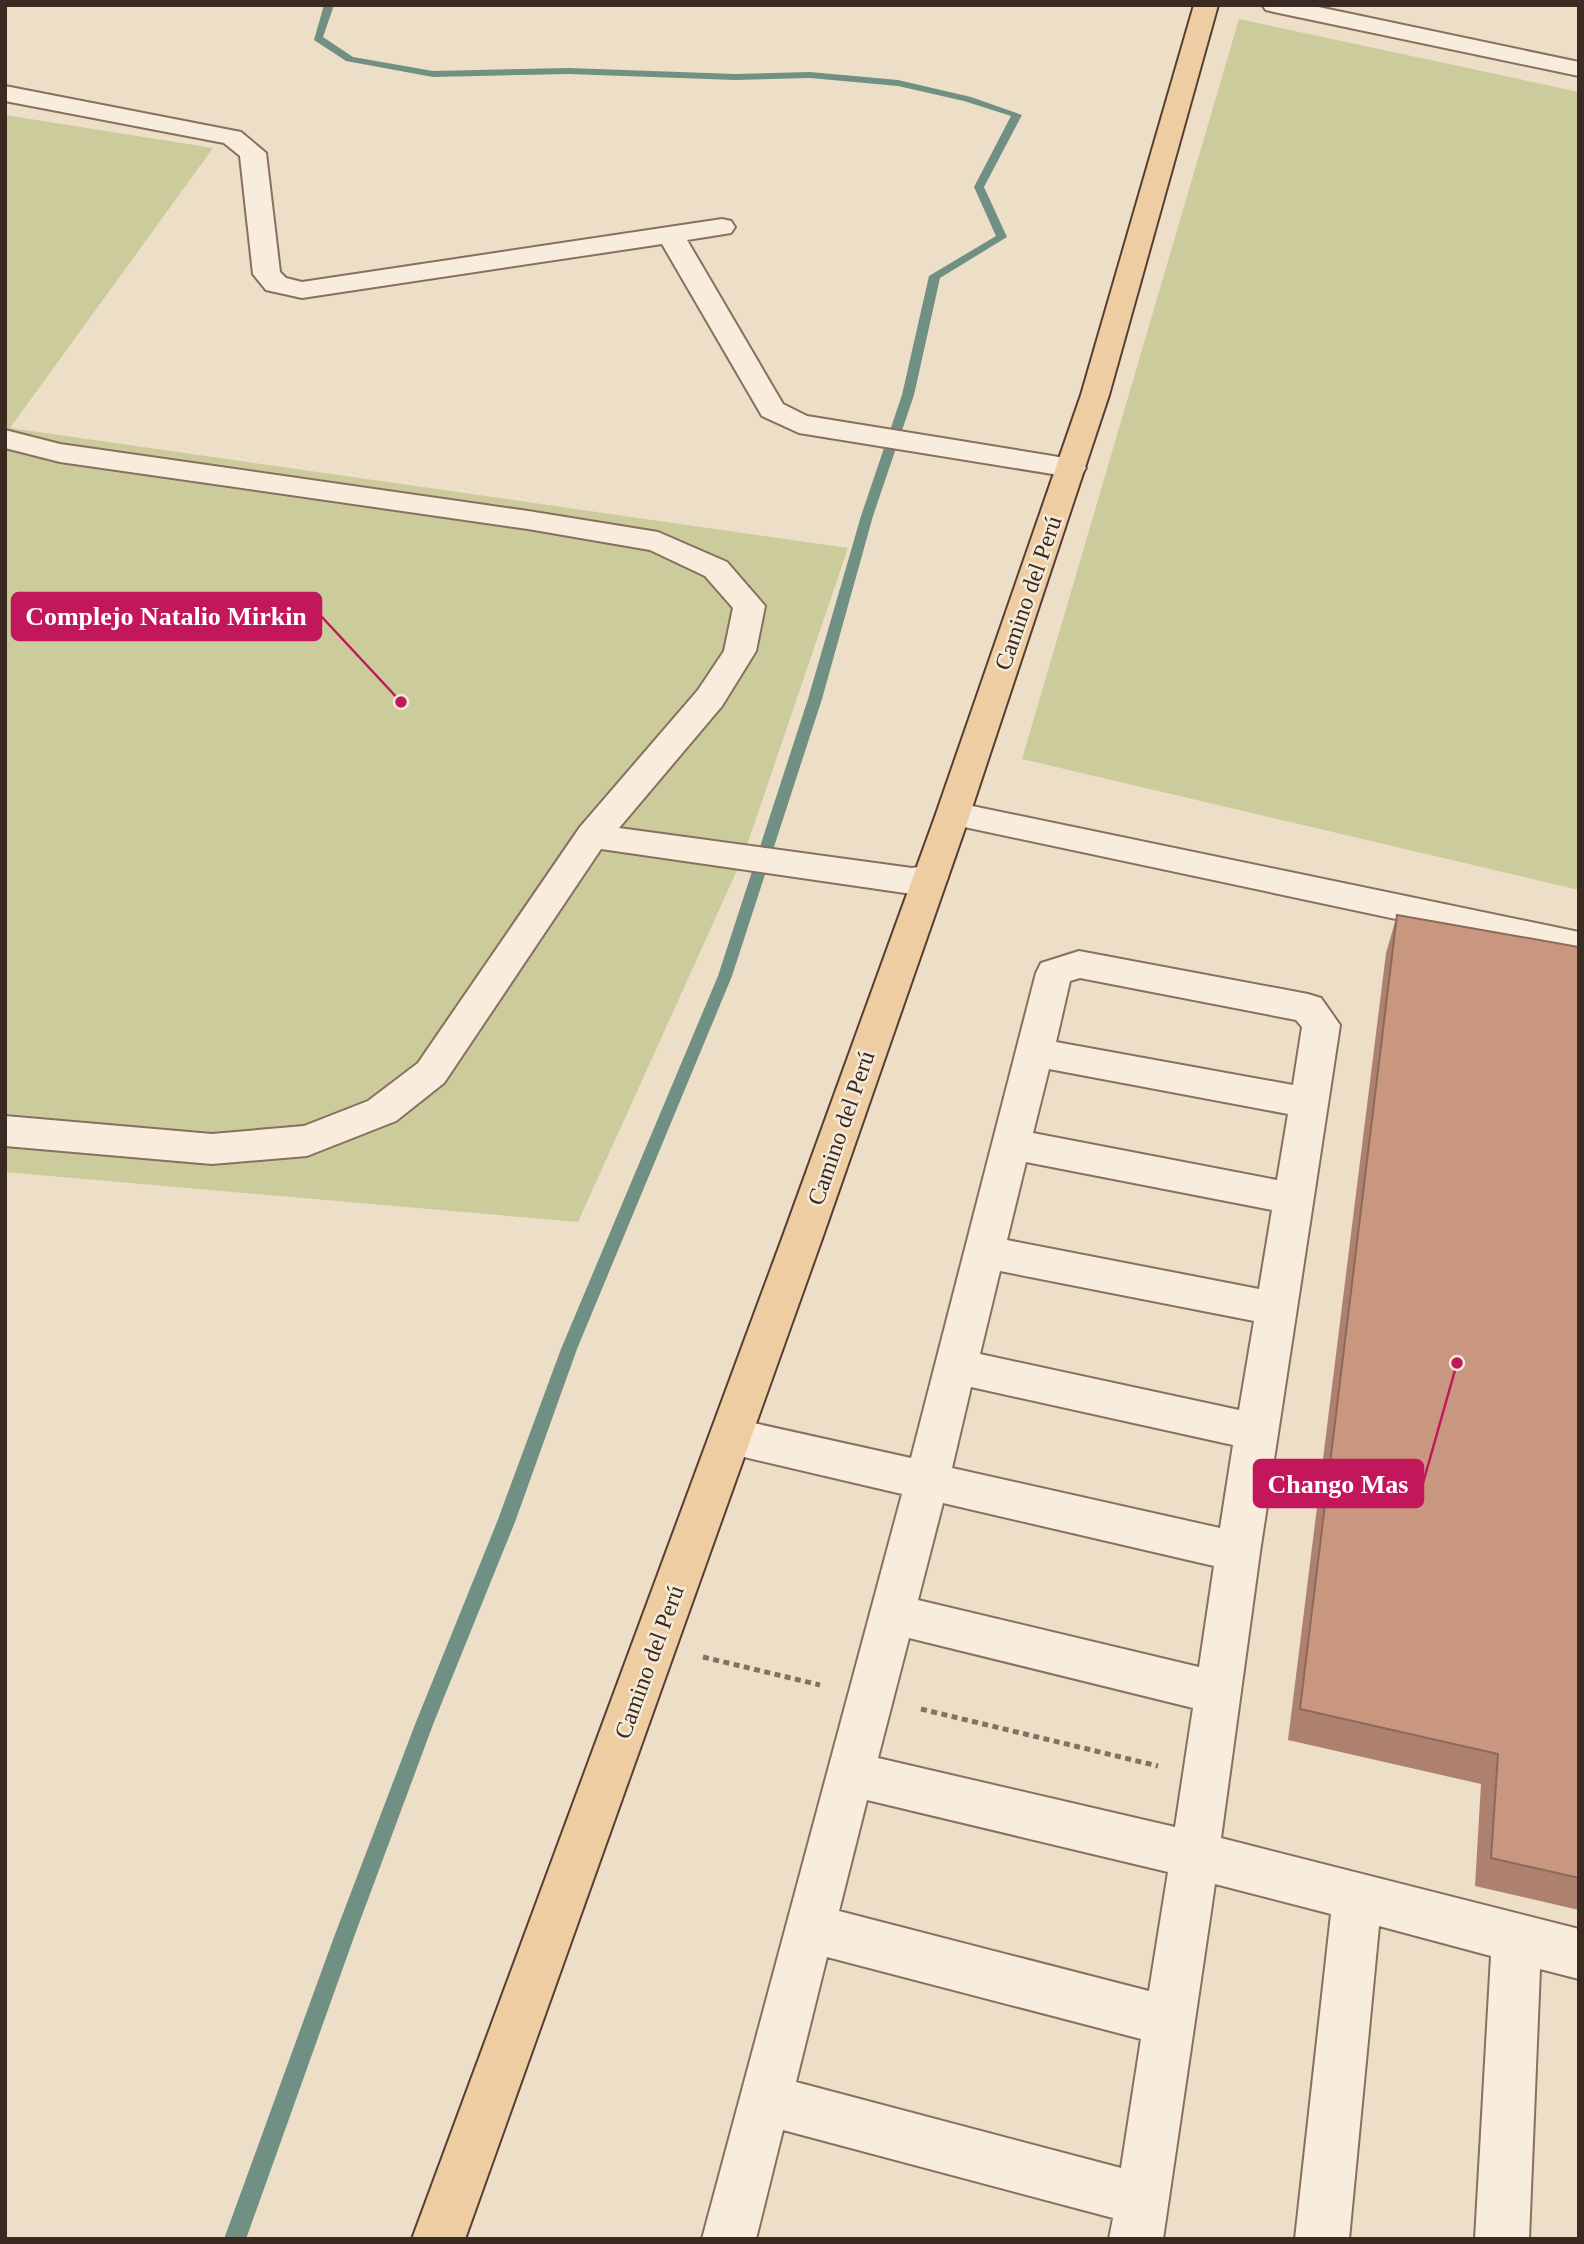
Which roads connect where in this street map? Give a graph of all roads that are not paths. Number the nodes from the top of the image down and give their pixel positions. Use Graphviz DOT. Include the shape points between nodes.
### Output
graph roads {
  1 [pos="1206,5"];
  2 [pos="1274,5"];
  3 [pos="1579,69"];
  4 [pos="5,93"];
  5 [pos="722,227"];
  6 [pos="670,234"];
  7 [pos="5,439"];
  8 [pos="1071,468"];
  9 [pos="953,814"];
  10 [pos="592,835"];
  11 [pos="930,878"];
  12 [pos="1579,944"];
  13 [pos="1034,1052"];
  14 [pos="1309,1103"];
  15 [pos="5,1131"];
  16 [pos="1011,1144"];
  17 [pos="1294,1199"];
  18 [pos="984,1252"];
  19 [pos="1277,1308"];
  20 [pos="955,1366"];
  21 [pos="1258,1432"];
  22 [pos="731,1436"];
  23 [pos="927,1481"];
  24 [pos="1238,1552"];
  25 [pos="892,1614"];
  26 [pos="1219,1693"];
  27 [pos="850,1774"];
  28 [pos="1195,1855"];
  29 [pos="1357,1897"];
  30 [pos="810,1928"];
  31 [pos="1517,1938"];
  32 [pos="1579,1954"];
  33 [pos="1170,2021"];
  34 [pos="766,2100"];
  35 [pos="1139,2219"];
  36 [pos="438,2239"];
  37 [pos="729,2239"];
  38 [pos="1322,2239"];
  39 [pos="1502,2239"];
  1 -- 8 [label="main road, Camino del Perú"];
  2 -- 3 [label="street"];
  4 -- 6 [label="street" via="232,137 253,153 267,274 276,284 302,290"];
  5 -- 6 [label="street"];
  6 -- 8 [label="street" via="772,410 799,424"];
  7 -- 10 [label="street" via="60,453 658,542 716,569 748,606 740,651 710,698"];
  8 -- 9 [label="main road, Camino del Perú"];
  9 -- 11 [label="main road, Camino del Perú"];
  9 -- 12 [label="street"];
  10 -- 11 [label="street" via="912,881"];
  10 -- 15 [label="street" via="431,1073 382,1111 307,1141 212,1149"];
  11 -- 22 [label="main road, Camino del Perú"];
  13 -- 14 [label="street"];
  13 -- 14 [label="street" via="1054,973 1079,964 1308,1008 1321,1025"];
  13 -- 16 [label="street"];
  14 -- 17 [label="street"];
  16 -- 17 [label="street"];
  16 -- 18 [label="street"];
  17 -- 19 [label="street"];
  18 -- 19 [label="street"];
  18 -- 20 [label="street"];
  19 -- 21 [label="street"];
  20 -- 21 [label="street"];
  20 -- 23 [label="street"];
  21 -- 24 [label="street"];
  22 -- 23 [label="street"];
  22 -- 36 [label="main road, Camino del Perú"];
  23 -- 24 [label="street"];
  23 -- 25 [label="street"];
  24 -- 26 [label="street"];
  25 -- 26 [label="street"];
  25 -- 27 [label="street"];
  26 -- 28 [label="street"];
  27 -- 28 [label="street"];
  27 -- 30 [label="street"];
  28 -- 29 [label="street"];
  28 -- 33 [label="street"];
  29 -- 31 [label="street"];
  29 -- 38 [label="street"];
  30 -- 33 [label="street"];
  30 -- 34 [label="street"];
  31 -- 32 [label="street"];
  31 -- 39 [label="street"];
  33 -- 35 [label="street"];
  34 -- 35 [label="street"];
  34 -- 37 [label="street"];
}
